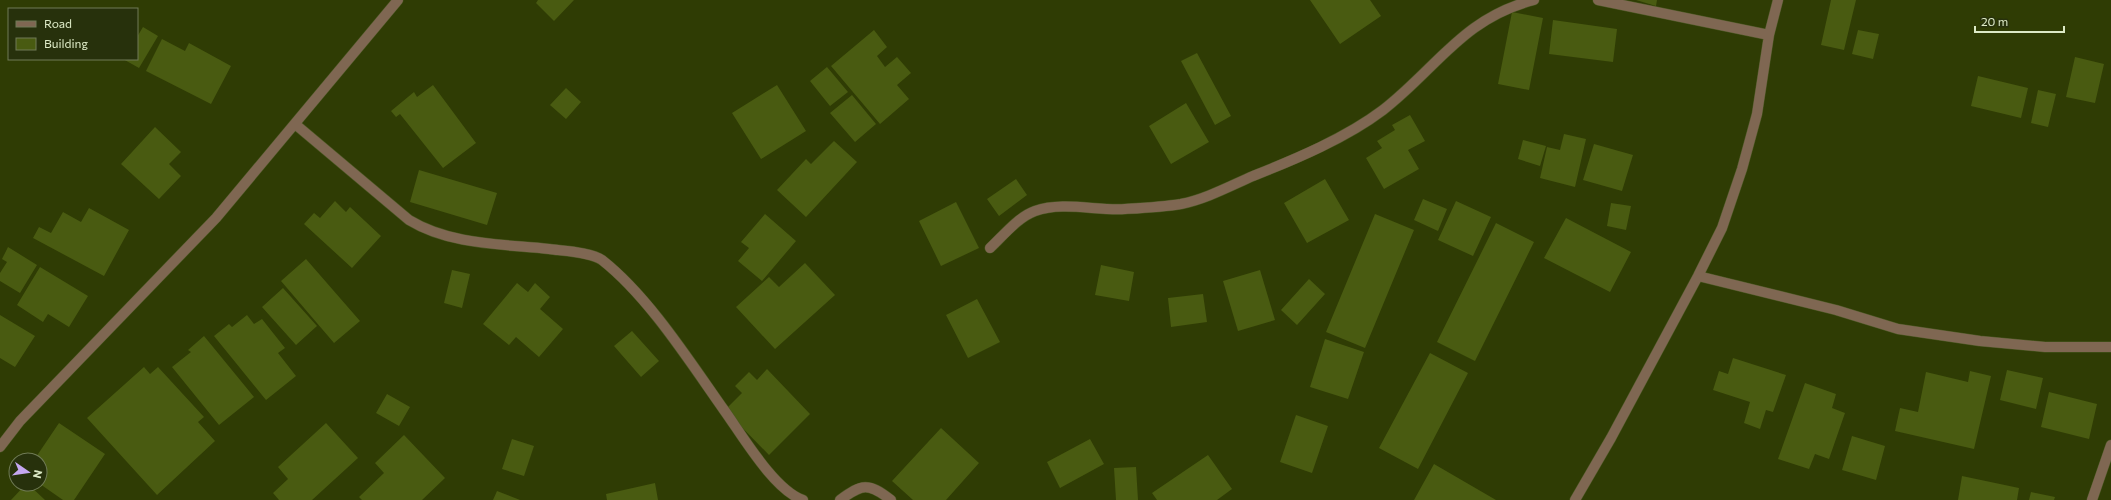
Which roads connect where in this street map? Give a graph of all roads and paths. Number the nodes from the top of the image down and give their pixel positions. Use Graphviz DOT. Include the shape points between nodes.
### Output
graph roads {
  1 [pos="398,0"];
  2 [pos="1534,0"];
  3 [pos="1598,0"];
  4 [pos="1778,0"];
  5 [pos="1768,35"];
  6 [pos="295,124"];
  7 [pos="990,248"];
  8 [pos="1698,276"];
  9 [pos="2111,347"];
  10 [pos="2111,445"];
  11 [pos="0,448"];
  12 [pos="803,500"];
  13 [pos="840,500"];
  14 [pos="891,500"];
  15 [pos="1575,500"];
  16 [pos="2092,500"];
  1 -- 6 [label="street"];
  2 -- 7 [label="street" via="1515,5 1476,25 1448,48 1406,92 1381,111 1330,142 1288,162 1181,204 1124,210 1058,208 1034,211"];
  3 -- 5 [label="street"];
  4 -- 5 [label="street"];
  5 -- 8 [label="street" via="1757,114 1742,169 1722,228"];
  6 -- 11 [label="street" via="216,218 20,421"];
  6 -- 12 [label="street" via="409,220 425,230 461,240 577,252 601,259 627,284 674,340 766,468 788,493"];
  8 -- 9 [label="street" via="1898,328 1980,341 2038,346"];
  8 -- 15 [label="street"];
  10 -- 16 [label="street"];
  13 -- 14 [label="street" via="864,486 879,491"];
}
